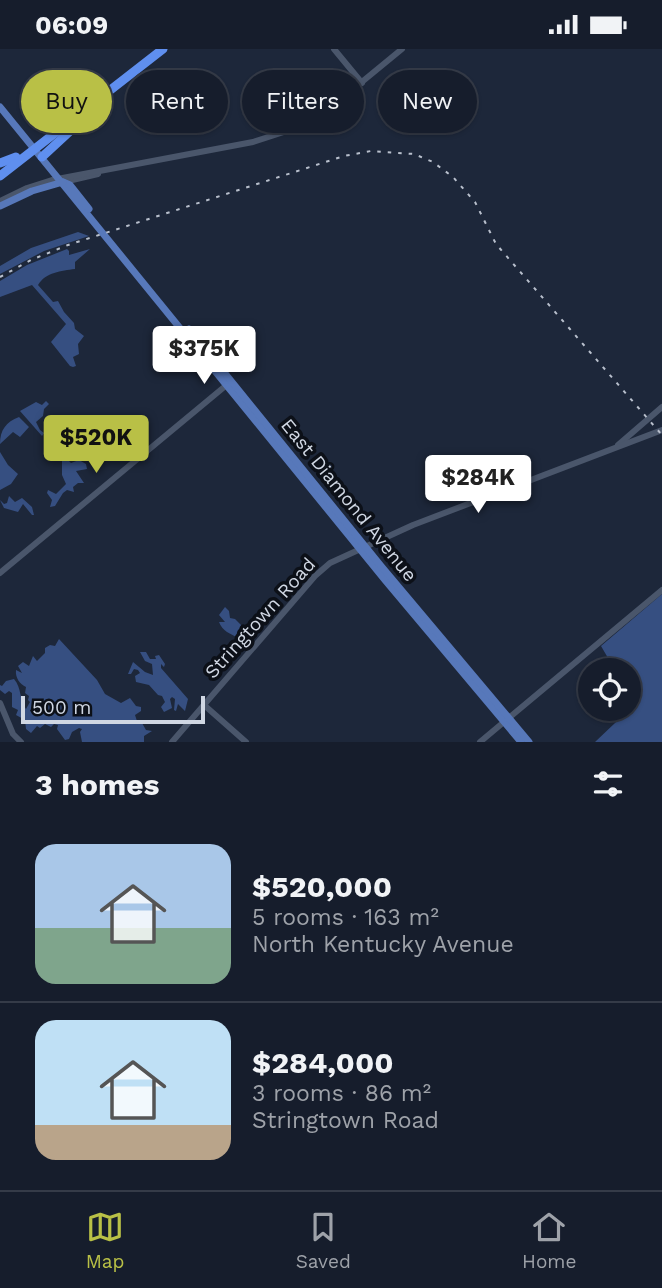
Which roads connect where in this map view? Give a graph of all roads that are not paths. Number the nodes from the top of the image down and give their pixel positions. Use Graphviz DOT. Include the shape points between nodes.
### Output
graph roads {
  1 [pos="154,49"];
  2 [pos="163,49"];
  3 [pos="334,49"];
  4 [pos="402,49"];
  5 [pos="137,70"];
  6 [pos="352,70"];
  7 [pos="364,74"];
  8 [pos="372,74"];
  9 [pos="126,78"];
  10 [pos="126,80"];
  11 [pos="364,81"];
  12 [pos="0,107"];
  13 [pos="280,133"];
  14 [pos="40,141"];
  15 [pos="26,152"];
  16 [pos="16,157"];
  17 [pos="42,157"];
  18 [pos="0,163"];
  19 [pos="0,171"];
  20 [pos="99,173"];
  21 [pos="0,176"];
  22 [pos="76,180"];
  23 [pos="62,181"];
  24 [pos="75,192"];
  25 [pos="0,204"];
  26 [pos="229,383"];
  27 [pos="662,407"];
  28 [pos="662,430"];
  29 [pos="614,449"];
  30 [pos="363,548"];
  31 [pos="0,573"];
  32 [pos="662,590"];
  33 [pos="0,703"];
  34 [pos="204,705"];
  35 [pos="507,720"];
  36 [pos="21,742"];
  37 [pos="172,742"];
  38 [pos="246,742"];
  39 [pos="480,742"];
  40 [pos="521,742"];
  41 [pos="529,742"];
  1 -- 14 [label="highway"];
  2 -- 5 [label="highway"];
  3 -- 6 [label="street"];
  4 -- 8 [label="street"];
  7 -- 8 [label="street"];
  8 -- 11 [label="street"];
  9 -- 14 [label="highway"];
  10 -- 17 [label="highway"];
  12 -- 17 [label="main road, East Diamond Avenue"];
  13 -- 20 [label="street"];
  14 -- 15 [label="highway"];
  15 -- 16 [label="highway"];
  15 -- 21 [label="highway"];
  16 -- 18 [label="highway"];
  16 -- 19 [label="highway"];
  17 -- 23 [label="main road, East Diamond Avenue"];
  20 -- 22 [label="street"];
  20 -- 23 [label="street"];
  22 -- 23 [label="street"];
  22 -- 24 [label="main road"];
  23 -- 24 [label="main road, East Diamond Avenue"];
  23 -- 25 [label="main road"];
  23 -- 26 [label="main road, East Diamond Avenue"];
  24 -- 26 [label="main road, East Diamond Avenue"];
  26 -- 30 [label="main road, East Diamond Avenue"];
  26 -- 31 [label="street"];
  27 -- 29 [label="street"];
  28 -- 29 [label="street, Stringtown Road"];
  29 -- 30 [label="street, Stringtown Road"];
  30 -- 34 [label="street, Stringtown Road" via="320,571"];
  30 -- 35 [label="main road, East Diamond Avenue"];
  32 -- 35 [label="street"];
  33 -- 36 [label="street"];
  34 -- 37 [label="street, Stringtown Road"];
  34 -- 38 [label="street"];
  35 -- 39 [label="street"];
  35 -- 40 [label="main road, East Diamond Avenue"];
  35 -- 41 [label="main road, East Diamond Avenue"];
}
